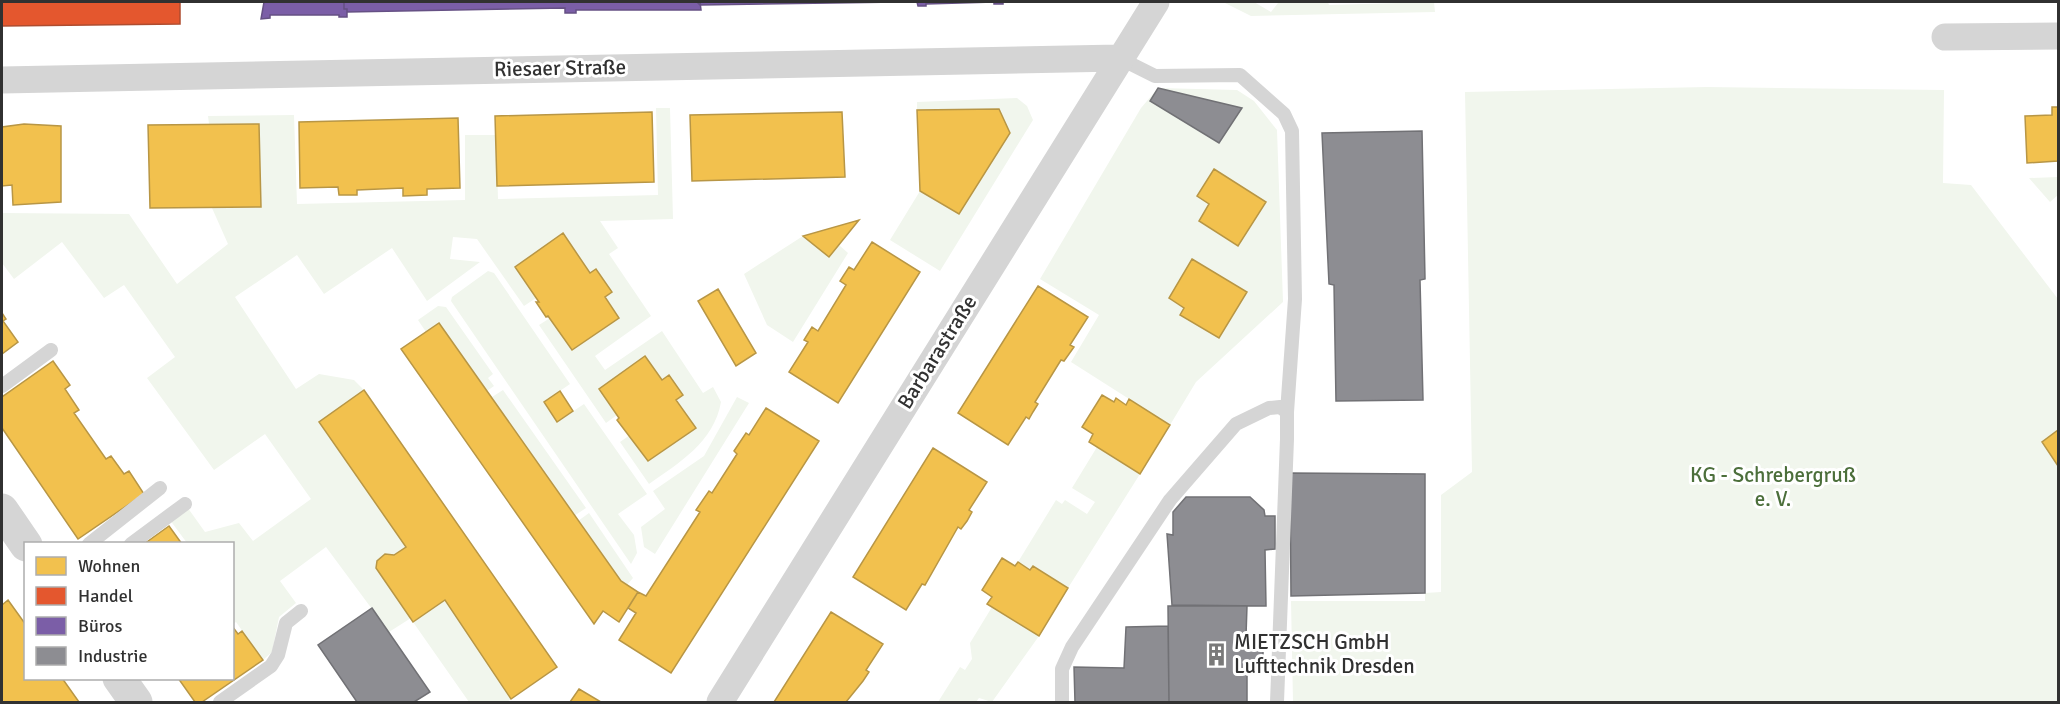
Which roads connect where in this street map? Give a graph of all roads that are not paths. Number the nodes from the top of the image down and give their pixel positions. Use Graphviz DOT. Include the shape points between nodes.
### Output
graph roads {
  1 [pos="1156,2"];
  2 [pos="2058,36"];
  3 [pos="1945,37"];
  4 [pos="1119,58"];
  5 [pos="2,80"];
  6 [pos="51,350"];
  7 [pos="2,386"];
  8 [pos="1287,412"];
  9 [pos="160,488"];
  10 [pos="185,504"];
  11 [pos="2,510"];
  12 [pos="24,542"];
  13 [pos="90,542"];
  14 [pos="132,542"];
  15 [pos="301,611"];
  16 [pos="120,680"];
  17 [pos="136,702"];
  18 [pos="220,702"];
  19 [pos="720,702"];
  20 [pos="1062,702"];
  21 [pos="1277,702"];
  1 -- 4 [label="street, Barbarastraße"];
  2 -- 3 [label="street"];
  4 -- 5 [label="street, Riesaer Straße"];
  4 -- 8 [label="lane" via="1155,76 1240,75 1284,114 1292,131 1295,299"];
  4 -- 19 [label="street, Barbarastraße"];
  6 -- 7 [label="lane"];
  8 -- 20 [label="lane" via="1280,407 1269,408 1236,424 1170,500 1072,647 1062,669"];
  8 -- 21 [label="lane"];
  9 -- 13 [label="lane"];
  10 -- 14 [label="lane"];
  11 -- 12 [label="street"];
  15 -- 18 [label="lane" via="286,622 278,655 271,666"];
  16 -- 17 [label="street"];
}
